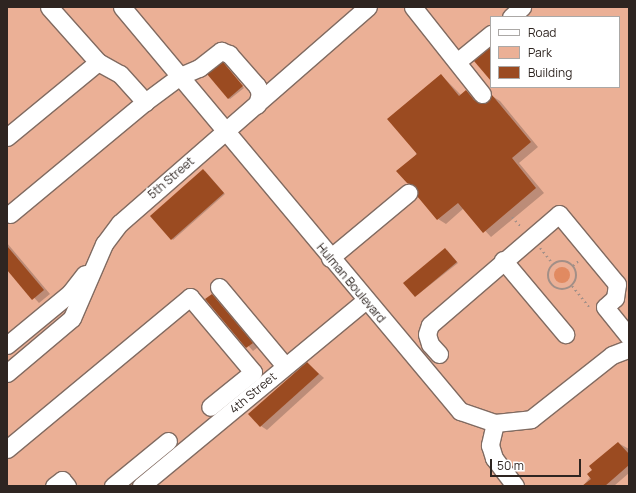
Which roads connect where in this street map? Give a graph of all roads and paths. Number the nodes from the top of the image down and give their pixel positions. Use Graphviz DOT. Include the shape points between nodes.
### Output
graph roads {
  1 [pos="49,7"];
  2 [pos="122,7"];
  3 [pos="368,7"];
  4 [pos="413,7"];
  5 [pos="522,7"];
  6 [pos="512,16"];
  7 [pos="490,35"];
  8 [pos="458,61"];
  9 [pos="98,62"];
  10 [pos="180,76"];
  11 [pos="482,94"];
  12 [pos="146,102"];
  13 [pos="257,105"];
  14 [pos="226,132"];
  15 [pos="7,137"];
  16 [pos="408,193"];
  17 [pos="10,214"];
  18 [pos="104,244"];
  19 [pos="330,258"];
  20 [pos="503,260"];
  21 [pos="572,286"];
  22 [pos="220,287"];
  23 [pos="365,300"];
  24 [pos="594,302"];
  25 [pos="589,307"];
  26 [pos="584,311"];
  27 [pos="565,334"];
  28 [pos="9,338"];
  29 [pos="628,347"];
  30 [pos="439,354"];
  31 [pos="285,366"];
  32 [pos="7,373"];
  33 [pos="210,407"];
  34 [pos="495,423"];
  35 [pos="168,441"];
  36 [pos="7,449"];
  37 [pos="54,486"];
  38 [pos="67,486"];
  39 [pos="113,486"];
  40 [pos="141,486"];
  41 [pos="515,486"];
  1 -- 9 [label="street"];
  2 -- 10 [label="street, Hulman Boulevard"];
  3 -- 13 [label="street, 5th Street"];
  4 -- 8 [label="street"];
  5 -- 6 [label="street"];
  7 -- 8 [label="street"];
  8 -- 11 [label="street"];
  9 -- 12 [label="street" via="120,74"];
  9 -- 15 [label="street"];
  10 -- 12 [label="street"];
  10 -- 13 [label="street" via="224,52 257,86 260,93"];
  10 -- 14 [label="street, Hulman Boulevard"];
  12 -- 17 [label="street"];
  13 -- 14 [label="street, 5th Street"];
  14 -- 18 [label="street, 5th Street" via="129,215"];
  14 -- 19 [label="street, Hulman Boulevard"];
  16 -- 19 [label="street"];
  18 -- 28 [label="street" via="70,293"];
  18 -- 32 [label="street, 5th Street" via="72,318"];
  19 -- 23 [label="street, Hulman Boulevard"];
  20 -- 27 [label="street"];
  20 -- 29 [label="street" via="559,214 617,284 615,298 605,307"];
  20 -- 30 [label="street" via="496,271 430,325 427,334 430,344"];
  21 -- 21 [label="path" via="563,290 551,284 548,272 553,264 561,261 573,266 577,274"];
  21 -- 25 [label="path"];
  22 -- 31 [label="street"];
  23 -- 31 [label="street, 4th Street"];
  23 -- 34 [label="street, Hulman Boulevard" via="460,411"];
  24 -- 25 [label="path"];
  25 -- 26 [label="path"];
  29 -- 34 [label="street, Hulman Boulevard" via="612,355 531,419"];
  31 -- 40 [label="street, 4th Street"];
  33 -- 36 [label="street" via="253,372 190,297"];
  34 -- 41 [label="street" via="490,446 494,458"];
  35 -- 39 [label="street"];
  37 -- 38 [label="street" via="62,480"];
}
